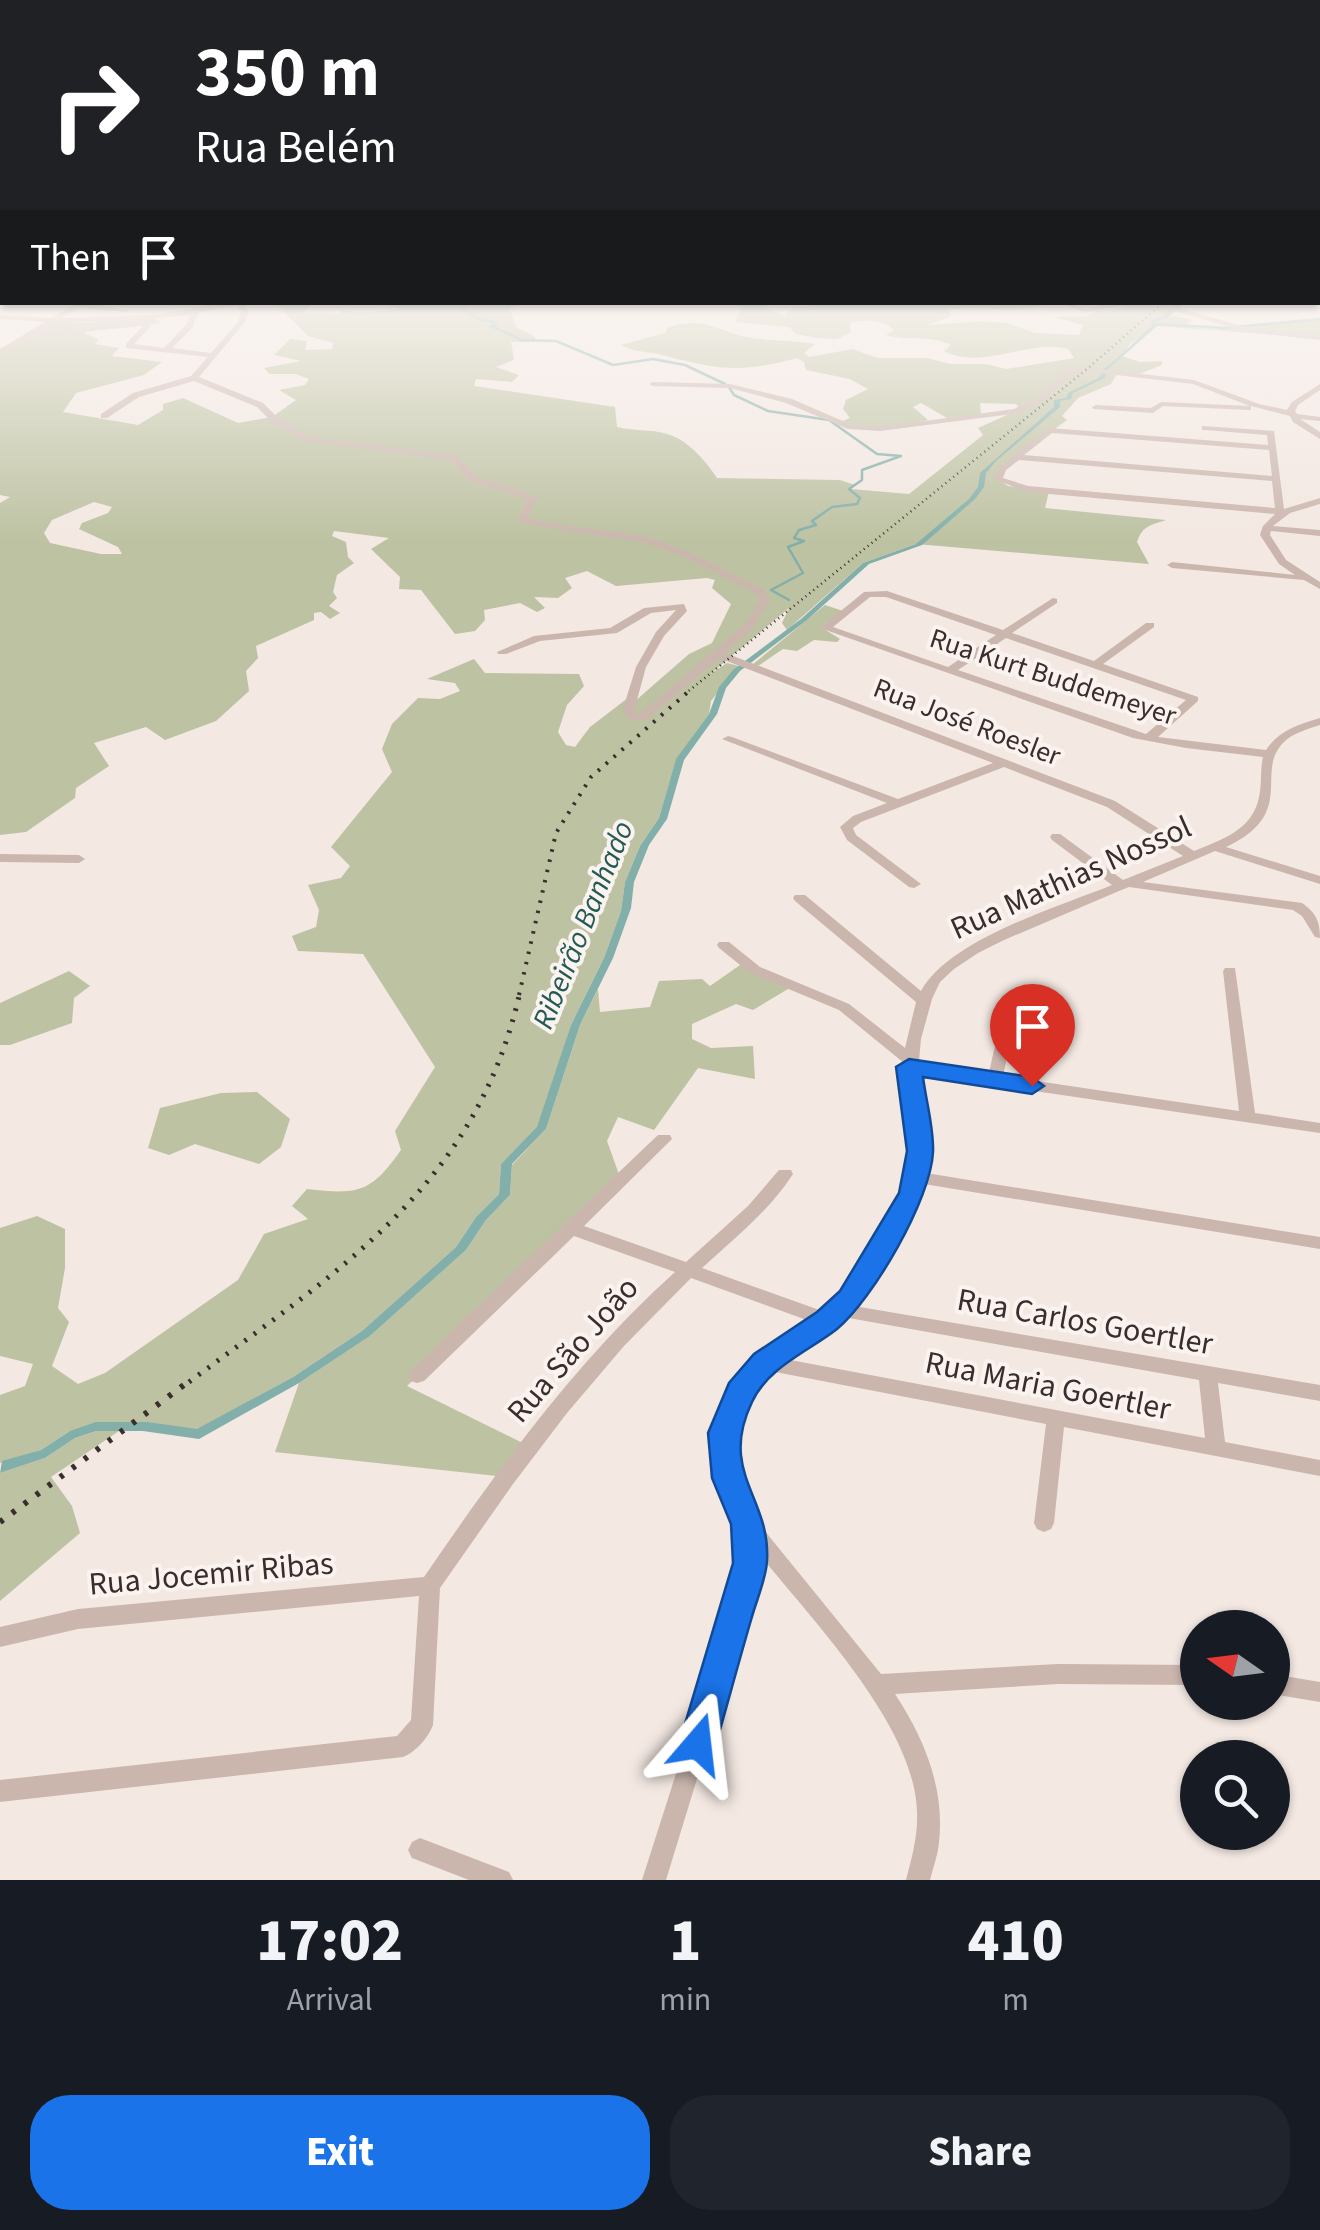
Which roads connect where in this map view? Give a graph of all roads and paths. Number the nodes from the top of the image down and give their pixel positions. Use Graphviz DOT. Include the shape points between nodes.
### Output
graph roads {
  1 [pos="202,368"];
  2 [pos="194,378"];
  3 [pos="653,384"];
  4 [pos="1320,386"];
  5 [pos="1096,407"];
  6 [pos="1266,408"];
  7 [pos="1292,415"];
  8 [pos="104,416"];
  9 [pos="1320,419"];
  10 [pos="1205,428"];
  11 [pos="1320,436"];
  12 [pos="1272,448"];
  13 [pos="1016,457"];
  14 [pos="1276,479"];
  15 [pos="1320,501"];
  16 [pos="1283,512"];
  17 [pos="1266,528"];
  18 [pos="1320,533"];
  19 [pos="1172,566"];
  20 [pos="1306,578"];
  21 [pos="1320,586"];
  22 [pos="874,592"];
  23 [pos="1053,602"];
  24 [pos="1150,625"];
  25 [pos="824,628"];
  26 [pos="1005,634"];
  27 [pos="502,652"];
  28 [pos="716,653"];
  29 [pos="1097,664"];
  30 [pos="950,671"];
  31 [pos="1320,721"];
  32 [pos="1148,738"];
  33 [pos="728,740"];
  34 [pos="1270,754"];
  35 [pos="1004,763"];
  36 [pos="898,803"];
  37 [pos="1056,837"];
  38 [pos="1214,846"];
  39 [pos="1191,855"];
  40 [pos="0,858"];
  41 [pos="79,859"];
  42 [pos="1320,880"];
  43 [pos="1122,883"];
  44 [pos="914,884"];
  45 [pos="800,898"];
  46 [pos="1320,934"];
  47 [pos="724,944"];
  48 [pos="1230,971"];
  49 [pos="924,1001"];
  50 [pos="1018,1007"];
  51 [pos="909,1063"];
  52 [pos="995,1080"];
  53 [pos="1248,1118"];
  54 [pos="1320,1128"];
  55 [pos="664,1140"];
  56 [pos="785,1174"];
  57 [pos="917,1177"];
  58 [pos="571,1228"];
  59 [pos="1320,1243"];
  60 [pos="687,1270"];
  61 [pos="833,1315"];
  62 [pos="765,1363"];
  63 [pos="1208,1373"];
  64 [pos="417,1376"];
  65 [pos="1320,1393"];
  66 [pos="1056,1418"];
  67 [pos="1216,1448"];
  68 [pos="1320,1468"];
  69 [pos="748,1524"];
  70 [pos="1044,1524"];
  71 [pos="430,1586"];
  72 [pos="0,1637"];
  73 [pos="1180,1675"];
  74 [pos="878,1685"];
  75 [pos="1290,1687"];
  76 [pos="1320,1692"];
  77 [pos="0,1791"];
  78 [pos="420,1850"];
  79 [pos="501,1880"];
  80 [pos="654,1880"];
  81 [pos="918,1880"];
  1 -- 2 [label="street"];
  2 -- 8 [label="street" via="136,396"];
  2 -- 28 [label="street" via="260,405 308,439 454,457 472,478 532,498 523,518 528,522 645,539 759,591 765,600 761,612"];
  3 -- 6 [label="street" via="735,388 799,404 851,427 880,429 1016,411 1074,370 1194,382"];
  4 -- 7 [label="street" via="1295,404"];
  5 -- 6 [label="street"];
  6 -- 7 [label="street"];
  7 -- 9 [label="street"];
  7 -- 11 [label="street"];
  10 -- 12 [label="street" via="1271,434"];
  12 -- 13 [label="street" via="1050,430"];
  12 -- 14 [label="street"];
  13 -- 14 [label="street"];
  13 -- 16 [label="street" via="998,476 1004,484"];
  14 -- 16 [label="street"];
  15 -- 16 [label="street"];
  16 -- 17 [label="street"];
  17 -- 18 [label="street"];
  17 -- 20 [label="street" via="1276,556"];
  19 -- 20 [label="street"];
  20 -- 21 [label="street"];
  22 -- 25 [label="street"];
  22 -- 26 [label="street"];
  23 -- 26 [label="street"];
  24 -- 29 [label="street"];
  25 -- 30 [label="street, Rua Kurt Buddemeyer"];
  26 -- 29 [label="street"];
  26 -- 30 [label="street"];
  27 -- 28 [label="street" via="538,638 613,631 648,610 680,606 640,667 628,712 635,718 651,712"];
  28 -- 35 [label="street, Rua José Roesler"];
  29 -- 32 [label="street" via="1194,699"];
  30 -- 32 [label="street, Rua Kurt Buddemeyer"];
  31 -- 34 [label="street" via="1284,735"];
  32 -- 34 [label="street, Rua Kurt Buddemeyer"];
  33 -- 36 [label="street"];
  34 -- 38 [label="street, Rua Mathias Nossol" via="1260,816 1241,835"];
  35 -- 36 [label="street"];
  35 -- 39 [label="street, Rua José Roesler" via="1123,810"];
  36 -- 44 [label="street" via="846,827"];
  37 -- 43 [label="street"];
  38 -- 39 [label="street, Rua Mathias Nossol"];
  38 -- 42 [label="street"];
  39 -- 43 [label="street, Rua Mathias Nossol"];
  40 -- 41 [label="street"];
  43 -- 46 [label="street" via="1296,906"];
  43 -- 49 [label="street, Rua Mathias Nossol" via="973,951 943,971"];
  45 -- 49 [label="street"];
  47 -- 51 [label="street" via="755,970 844,1007"];
  48 -- 53 [label="street"];
  49 -- 51 [label="street, Rua Mathias Nossol"];
  50 -- 52 [label="street"];
  51 -- 52 [label="street"];
  51 -- 57 [label="street, Rua Mathias Nossol"];
  52 -- 53 [label="street"];
  53 -- 54 [label="street"];
  55 -- 58 [label="street"];
  56 -- 60 [label="street, Rua São João"];
  57 -- 59 [label="street"];
  57 -- 61 [label="street, Rua Mathias Nossol" via="858,1288"];
  58 -- 60 [label="street, Rua Carlos Goertler"];
  58 -- 64 [label="street"];
  60 -- 61 [label="street, Rua Carlos Goertler"];
  60 -- 71 [label="street, Rua São João" via="554,1416"];
  61 -- 62 [label="street, Rua Mathias Nossol"];
  61 -- 63 [label="street, Rua Carlos Goertler"];
  62 -- 66 [label="street, Rua Maria Goertler"];
  62 -- 69 [label="street, Rua Mathias Nossol" via="740,1392 724,1433 728,1478"];
  63 -- 65 [label="street, Rua Carlos Goertler"];
  63 -- 67 [label="street"];
  66 -- 67 [label="street, Rua Maria Goertler"];
  66 -- 70 [label="street"];
  67 -- 68 [label="street, Rua Maria Goertler"];
  69 -- 74 [label="street"];
  69 -- 80 [label="street, Rua Mathias Nossol" via="748,1580"];
  71 -- 72 [label="street, Rua Jocemir Ribas" via="78,1620"];
  71 -- 77 [label="street" via="424,1708 414,1738 388,1750"];
  73 -- 74 [label="street"];
  74 -- 81 [label="street" via="911,1738 930,1796"];
  75 -- 76 [label="street"];
  78 -- 79 [label="street"];
}
